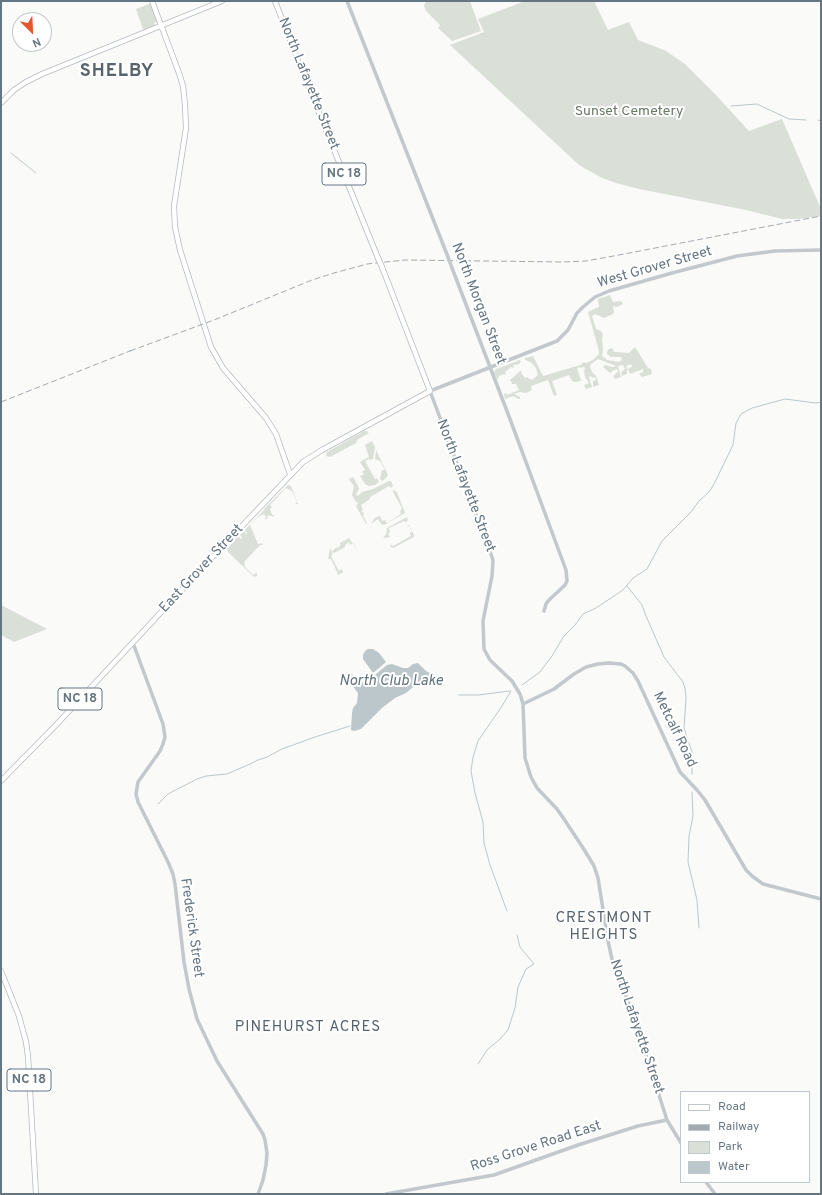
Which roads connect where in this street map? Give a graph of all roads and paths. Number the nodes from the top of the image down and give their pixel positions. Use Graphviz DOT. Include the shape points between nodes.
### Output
graph roads {
  1 [pos="152,1"];
  2 [pos="222,1"];
  3 [pos="275,1"];
  4 [pos="347,1"];
  5 [pos="161,25"];
  6 [pos="1,103"];
  7 [pos="821,250"];
  8 [pos="490,367"];
  9 [pos="430,391"];
  10 [pos="290,474"];
  11 [pos="544,611"];
  12 [pos="133,643"];
  13 [pos="523,704"];
  14 [pos="1,781"];
  15 [pos="821,900"];
  16 [pos="1,971"];
  17 [pos="667,1120"];
  18 [pos="680,1141"];
  19 [pos="707,1183"];
  20 [pos="36,1194"];
  21 [pos="258,1194"];
  22 [pos="386,1194"];
  23 [pos="715,1194"];
  1 -- 5 [label="main road"];
  2 -- 5 [label="main road"];
  3 -- 9 [label="main road, North Lafayette Street / NC 18, bridge"];
  4 -- 8 [label="street, North Morgan Street, bridge"];
  5 -- 6 [label="main road" via="32,79 14,90"];
  5 -- 10 [label="main road" via="181,77 185,105 186,128 174,206 180,250 211,347 224,368 269,423"];
  7 -- 8 [label="street, West Grover Street" via="775,251 738,256 609,291 586,303 568,330 557,341"];
  8 -- 9 [label="street, West Grover Street"];
  8 -- 11 [label="street, North Morgan Street" via="566,570 565,585 548,601"];
  9 -- 10 [label="main road, East Grover Street / NC 18" via="321,450"];
  9 -- 13 [label="street, North Lafayette Street" via="492,556 492,576 483,620 484,649 492,663 515,684"];
  10 -- 12 [label="main road, East Grover Street / NC 18"];
  12 -- 14 [label="main road, East Grover Street / NC 18"];
  12 -- 21 [label="street, Frederick Street" via="163,724 164,737 160,751 138,782 136,794 173,874 186,972 197,1019 217,1061 265,1140 266,1165"];
  13 -- 15 [label="street, Metcalf Road" via="554,689 586,668 609,663 625,666 638,681 680,772 705,800 746,870 764,884"];
  13 -- 17 [label="street, North Lafayette Street" via="524,749 528,772 564,819 594,866 612,959 635,1020"];
  16 -- 20 [label="main road, NC 18" via="18,1011 26,1042"];
  17 -- 18 [label="street, North Lafayette Street"];
  17 -- 22 [label="street, Ross Grove Road East" via="638,1126 578,1145 494,1176"];
  19 -- 23 [label="street"];
}
